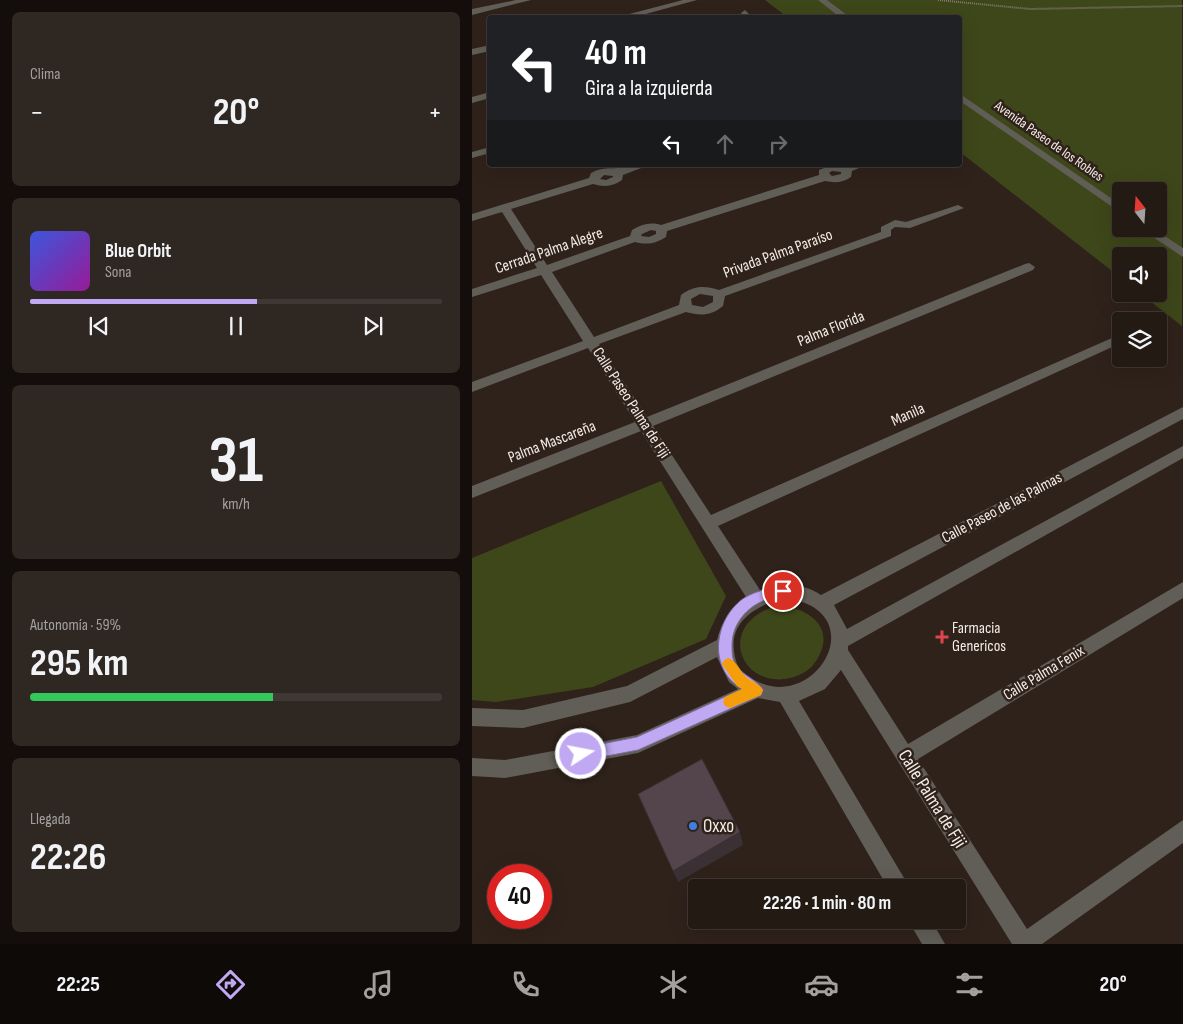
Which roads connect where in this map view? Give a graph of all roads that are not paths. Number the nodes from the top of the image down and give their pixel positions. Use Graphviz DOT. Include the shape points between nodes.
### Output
graph roads {
  1 [pos="527,0"];
  2 [pos="693,0"];
  3 [pos="822,0"];
  4 [pos="472,12"];
  5 [pos="630,15"];
  6 [pos="843,15"];
  7 [pos="487,49"];
  8 [pos="472,52"];
  9 [pos="487,96"];
  10 [pos="962,98"];
  11 [pos="472,100"];
  12 [pos="487,151"];
  13 [pos="472,155"];
  14 [pos="638,167"];
  15 [pos="855,167"];
  16 [pos="1112,204"];
  17 [pos="505,208"];
  18 [pos="958,208"];
  19 [pos="472,218"];
  20 [pos="1160,238"];
  21 [pos="1182,254"];
  22 [pos="1030,267"];
  23 [pos="546,270"];
  24 [pos="472,293"];
  25 [pos="719,294"];
  26 [pos="686,307"];
  27 [pos="1112,342"];
  28 [pos="591,343"];
  29 [pos="472,387"];
  30 [pos="1182,412"];
  31 [pos="645,424"];
  32 [pos="1182,451"];
  33 [pos="472,492"];
  34 [pos="709,523"];
  35 [pos="1182,589"];
  36 [pos="756,598"];
  37 [pos="822,603"];
  38 [pos="724,645"];
  39 [pos="841,647"];
  40 [pos="756,690"];
  41 [pos="786,695"];
  42 [pos="472,718"];
  43 [pos="905,756"];
  44 [pos="472,766"];
  45 [pos="1182,830"];
  46 [pos="895,879"];
  47 [pos="925,929"];
  48 [pos="934,944"];
  49 [pos="1024,944"];
  1 -- 4 [label="street"];
  2 -- 5 [label="street"];
  3 -- 6 [label="street"];
  7 -- 8 [label="street"];
  9 -- 11 [label="street"];
  10 -- 16 [label="street, Avenida Paseo de los Robles"];
  12 -- 13 [label="street"];
  14 -- 17 [label="street" via="618,173 618,178 611,183 601,184 594,180"];
  15 -- 23 [label="street, Cerrada Palma Alegre" via="846,170 847,175 841,179 825,177 661,229 662,235 654,241 643,242 636,238"];
  17 -- 19 [label="street"];
  17 -- 23 [label="street, Calle Paseo Palma de Fiji"];
  18 -- 25 [label="street, Privada Palma Paraíso" via="906,226 903,236 887,234"];
  20 -- 21 [label="street"];
  22 -- 31 [label="street, Palma Florida"];
  23 -- 24 [label="street, Cerrada Palma Alegre"];
  23 -- 28 [label="street, Calle Paseo Palma de Fiji"];
  25 -- 26 [label="street" via="719,303 710,310 696,312"];
  25 -- 26 [label="street, Privada Palma Paraíso" via="708,289 694,290 685,298"];
  26 -- 28 [label="street"];
  27 -- 34 [label="street, Manila"];
  28 -- 29 [label="street"];
  28 -- 31 [label="street, Calle Paseo Palma de Fiji"];
  30 -- 37 [label="street, Calle Paseo de las Palmas"];
  31 -- 33 [label="street, Palma Mascareña"];
  31 -- 34 [label="street, Calle Paseo Palma de Fiji"];
  32 -- 39 [label="street"];
  34 -- 36 [label="street, Calle Paseo Palma de Fiji"];
  35 -- 43 [label="street, Calle Palma Fenix"];
  36 -- 37 [label="street" via="783,591 797,592"];
  36 -- 38 [label="street" via="745,604 733,618"];
  37 -- 39 [label="street" via="839,627"];
  38 -- 40 [label="street" via="731,670"];
  38 -- 42 [label="street" via="630,694 523,719"];
  39 -- 41 [label="street" via="832,670 821,681 807,690"];
  39 -- 43 [label="street, Calle Palma de Fiji"];
  40 -- 41 [label="street"];
  40 -- 44 [label="street" via="638,744 505,769"];
  41 -- 46 [label="street"];
  43 -- 49 [label="street, Calle Palma de Fiji"];
  45 -- 49 [label="street"];
  47 -- 48 [label="street"];
}
